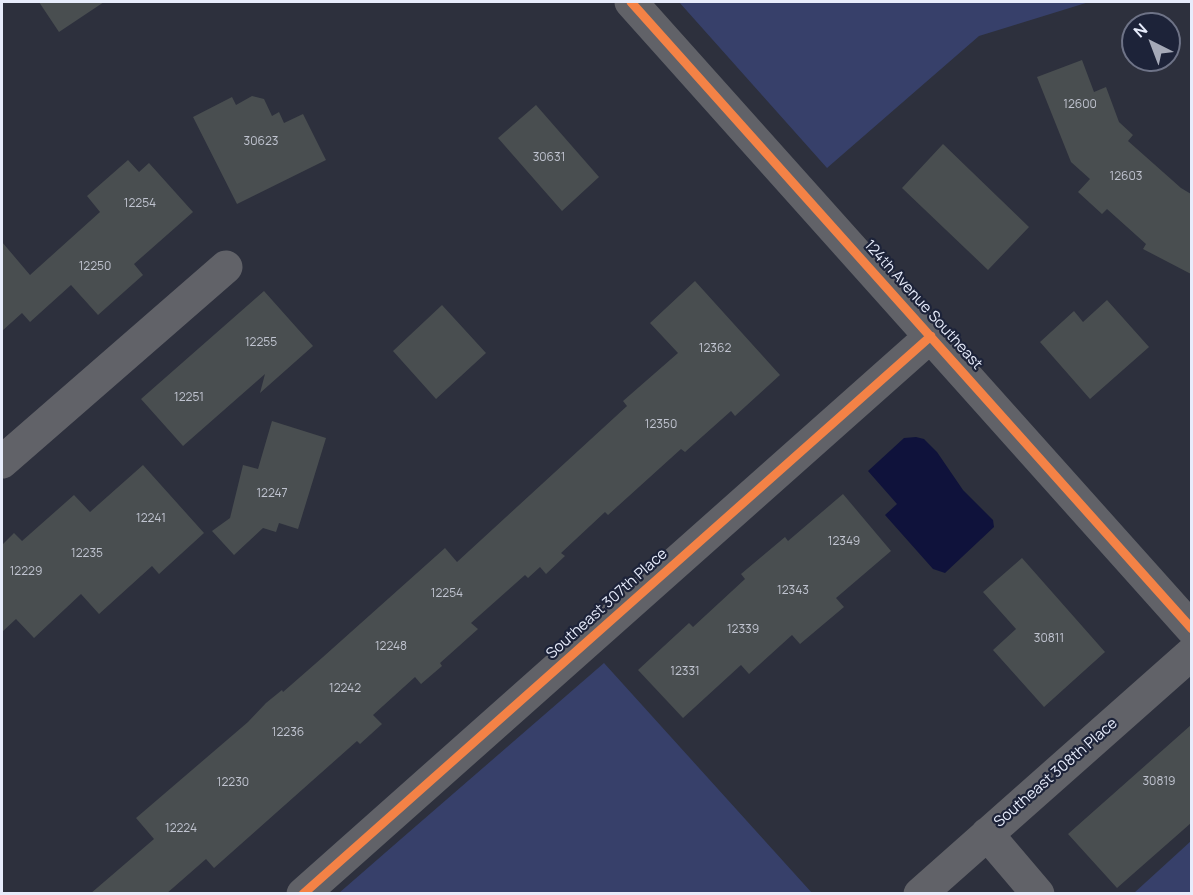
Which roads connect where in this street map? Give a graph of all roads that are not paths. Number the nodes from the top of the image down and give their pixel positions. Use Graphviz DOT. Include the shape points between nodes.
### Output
graph roads {
  1 [pos="631,2"];
  2 [pos="226,267"];
  3 [pos="931,336"];
  4 [pos="2,462"];
  5 [pos="1191,629"];
  6 [pos="1191,653"];
  7 [pos="987,834"];
  8 [pos="303,894"];
  9 [pos="920,894"];
  10 [pos="1038,894"];
  1 -- 3 [label="street, 124th Avenue Southeast"];
  2 -- 4 [label="street"];
  3 -- 5 [label="street, 124th Avenue Southeast"];
  3 -- 8 [label="street, Southeast 307th Place"];
  6 -- 7 [label="street, Southeast 308th Place"];
  7 -- 9 [label="street, Southeast 308th Place"];
  7 -- 10 [label="street"];
}
